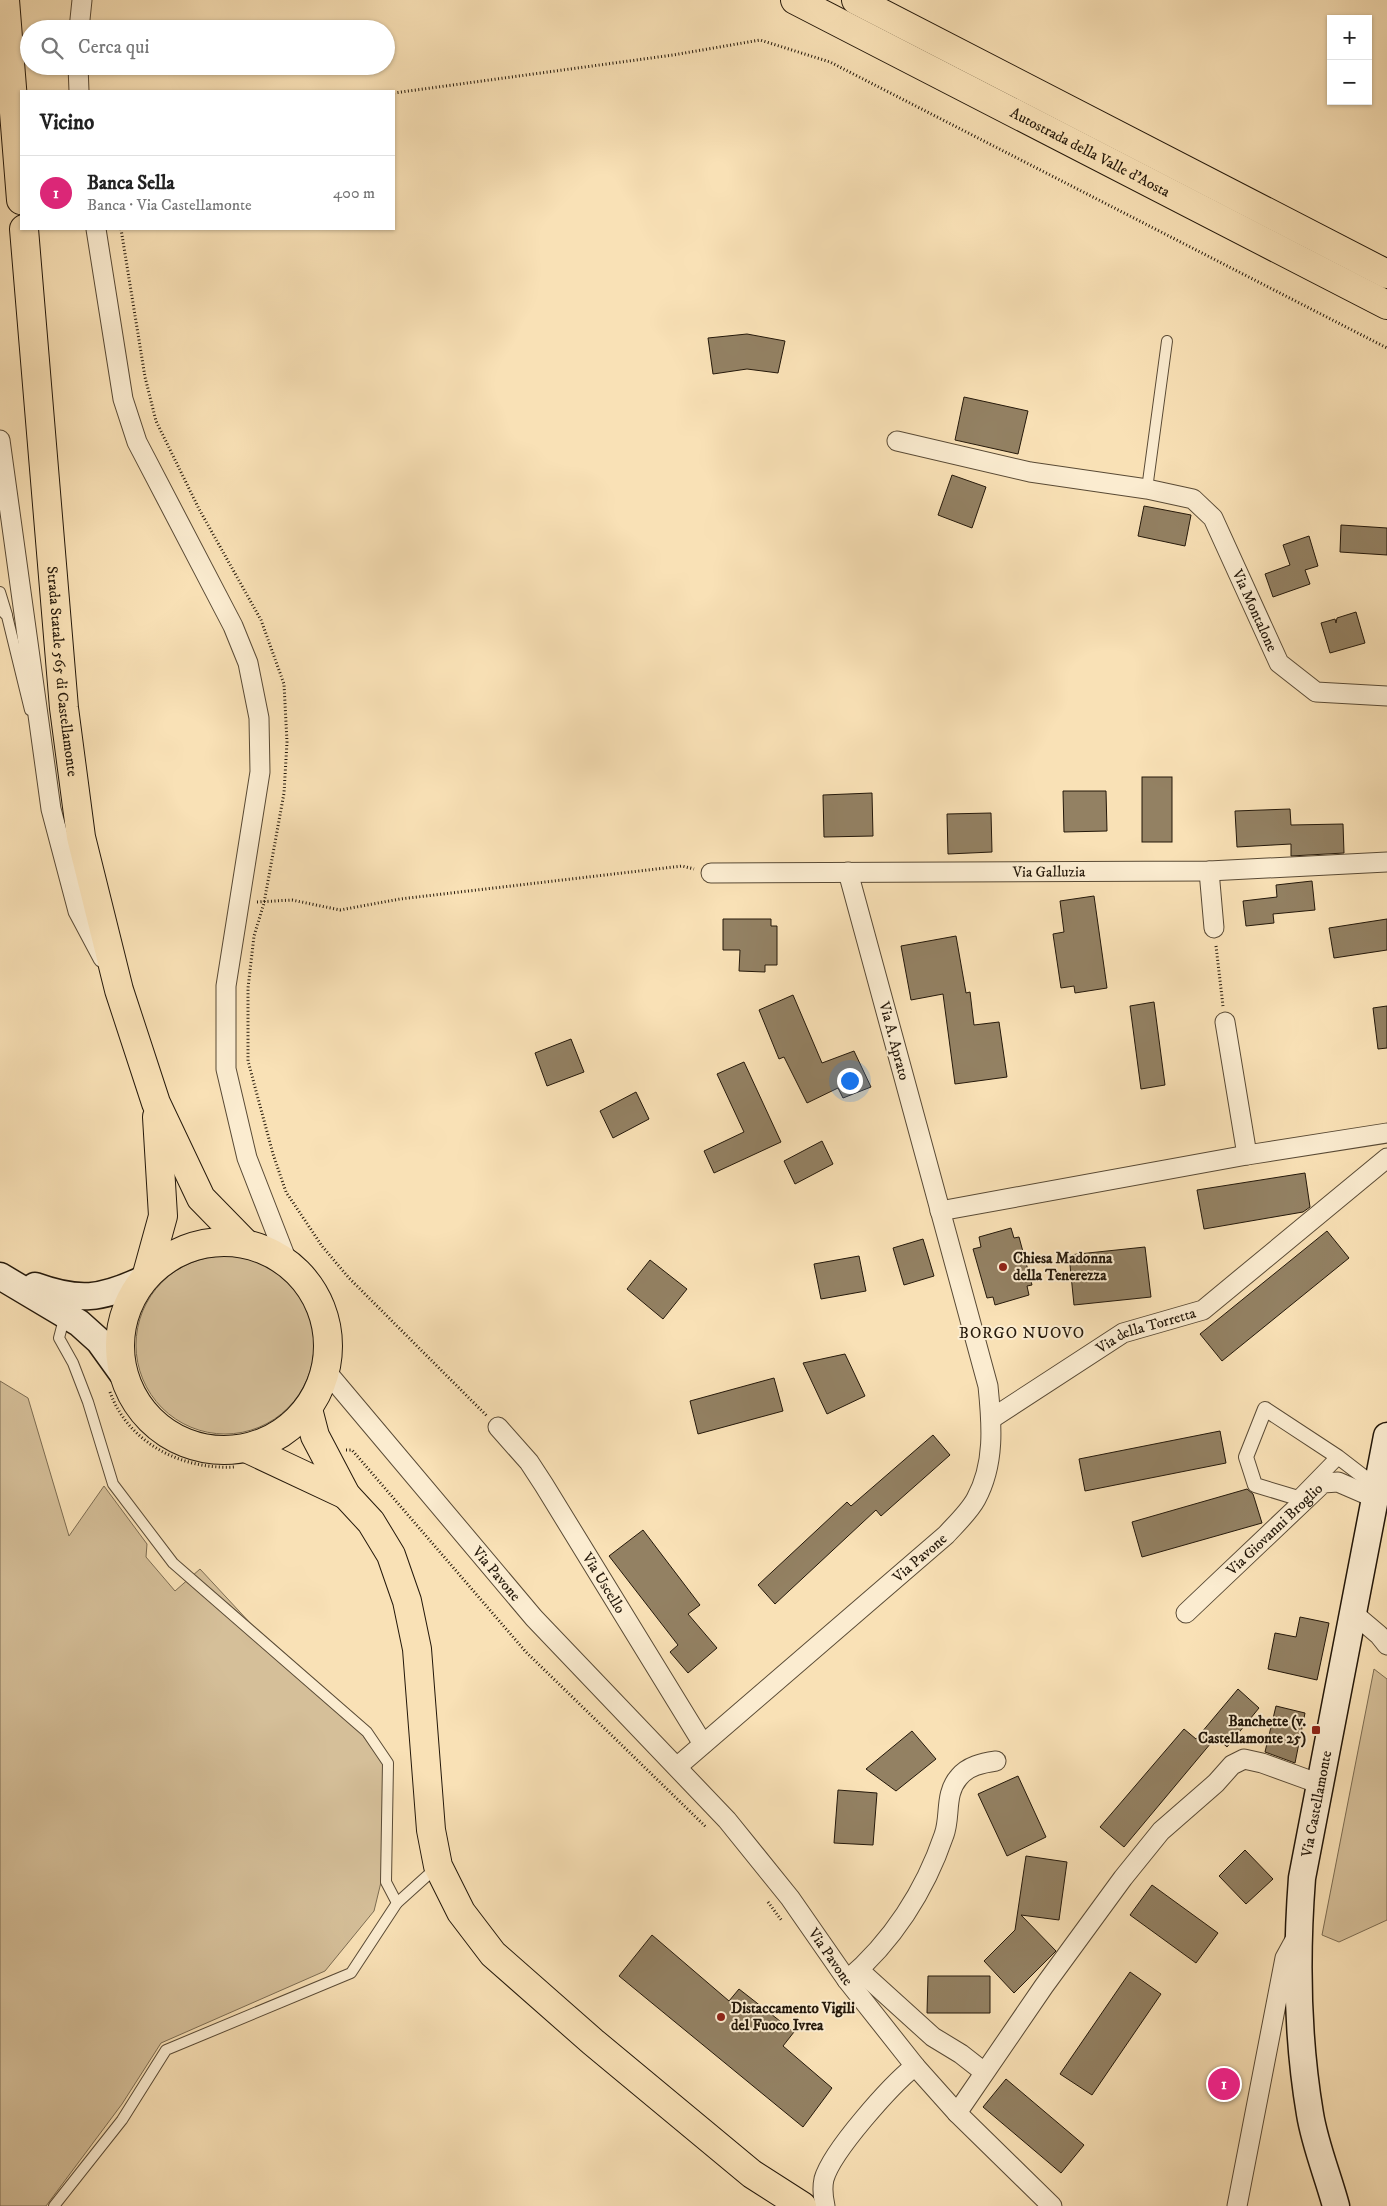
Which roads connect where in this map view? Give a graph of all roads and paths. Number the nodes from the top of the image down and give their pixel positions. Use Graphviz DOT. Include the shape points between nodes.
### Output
graph roads {
  1 [pos="4,0"];
  2 [pos="82,0"];
  3 [pos="795,0"];
  4 [pos="856,0"];
  5 [pos="79,20"];
  6 [pos="78,75"];
  7 [pos="79,90"];
  8 [pos="395,93"];
  9 [pos="20,188"];
  10 [pos="24,230"];
  11 [pos="96,230"];
  12 [pos="1387,274"];
  13 [pos="1387,305"];
  14 [pos="1167,341"];
  15 [pos="1387,348"];
  16 [pos="0,440"];
  17 [pos="897,441"];
  18 [pos="1147,489"];
  19 [pos="0,592"];
  20 [pos="3,613"];
  21 [pos="1387,696"];
  22 [pos="42,747"];
  23 [pos="1387,862"];
  24 [pos="1209,871"];
  25 [pos="848,872"];
  26 [pos="711,873"];
  27 [pos="239,901"];
  28 [pos="264,903"];
  29 [pos="1214,928"];
  30 [pos="119,990"];
  31 [pos="1225,1022"];
  32 [pos="156,1103"];
  33 [pos="1387,1133"];
  34 [pos="1247,1155"];
  35 [pos="1387,1158"];
  36 [pos="940,1211"];
  37 [pos="244,1242"];
  38 [pos="287,1261"];
  39 [pos="0,1274"];
  40 [pos="144,1277"];
  41 [pos="65,1314"];
  42 [pos="326,1371"];
  43 [pos="115,1380"];
  44 [pos="988,1386"];
  45 [pos="308,1409"];
  46 [pos="991,1419"];
  47 [pos="498,1427"];
  48 [pos="1387,1436"];
  49 [pos="1338,1457"];
  50 [pos="245,1458"];
  51 [pos="327,1460"];
  52 [pos="1376,1492"];
  53 [pos="346,1495"];
  54 [pos="1186,1613"];
  55 [pos="1353,1613"];
  56 [pos="1387,1645"];
  57 [pos="703,1744"];
  58 [pos="996,1760"];
  59 [pos="678,1766"];
  60 [pos="1320,1784"];
  61 [pos="712,1833"];
  62 [pos="438,1866"];
  63 [pos="767,1902"];
  64 [pos="397,1903"];
  65 [pos="785,1925"];
  66 [pos="1297,1936"];
  67 [pos="853,1975"];
  68 [pos="915,2066"];
  69 [pos="984,2072"];
  70 [pos="957,2112"];
  71 [pos="54,2206"];
  72 [pos="802,2206"];
  73 [pos="825,2206"];
  74 [pos="1052,2206"];
  75 [pos="1237,2206"];
  76 [pos="1336,2206"];
  1 -- 9 [label="main road"];
  2 -- 5 [label="street"];
  3 -- 13 [label="main road, Autostrada della Valle d'Aosta"];
  4 -- 12 [label="main road, Autostrada della Valle d'Aosta"];
  6 -- 7 [label="street"];
  8 -- 15 [label="path" via="760,40 830,62"];
  10 -- 30 [label="main road, Strada Statale 565 di Castellamonte" via="64,708 81,837"];
  11 -- 27 [label="street" via="124,399 137,442 233,626 248,663 259,718 260,772"];
  14 -- 18 [label="lane"];
  16 -- 22 [label="street"];
  17 -- 18 [label="street, Via Montalone" via="1030,472"];
  18 -- 21 [label="street, Via Montalone" via="1194,499 1213,518 1279,663 1316,692"];
  19 -- 20 [label="lane"];
  20 -- 22 [label="lane"];
  22 -- 30 [label="street" via="51,809 78,911"];
  23 -- 24 [label="street, Via Galluzia"];
  24 -- 25 [label="street, Via Galluzia"];
  24 -- 29 [label="street"];
  25 -- 26 [label="street, Via Galluzia"];
  25 -- 36 [label="street, Via A. Aprato"];
  26 -- 28 [label="path" via="682,866 400,899 340,910 292,900"];
  27 -- 28 [label="path"];
  27 -- 38 [label="street" via="226,986 226,1069 246,1158"];
  28 -- 47 [label="path" via="254,936 248,988 248,1061 286,1192 322,1246 349,1278"];
  29 -- 31 [label="path"];
  30 -- 32 [label="main road, Strada Statale 565 di Castellamonte"];
  31 -- 34 [label="street"];
  32 -- 37 [label="main road, Strada Statale 565 di Castellamonte" via="201,1198"];
  32 -- 40 [label="main road, Strada Statale 565 di Castellamonte" via="162,1216"];
  33 -- 34 [label="street"];
  34 -- 36 [label="street"];
  35 -- 46 [label="street, Via della Torretta" via="1203,1310 1123,1333"];
  36 -- 44 [label="street, Via A. Aprato"];
  37 -- 38 [label="main road"];
  37 -- 40 [label="main road" via="204,1242 173,1253"];
  38 -- 42 [label="main road" via="309,1284 327,1323"];
  39 -- 40 [label="main road" via="57,1294 88,1297 115,1292"];
  39 -- 41 [label="main road"];
  40 -- 43 [label="main road" via="126,1307 118,1342"];
  41 -- 43 [label="main road" via="99,1341"];
  41 -- 64 [label="lane" via="59,1338 88,1402 113,1484 173,1563 367,1732 388,1763 386,1882"];
  42 -- 45 [label="main road"];
  42 -- 59 [label="street, Via Pavone" via="534,1618"];
  43 -- 50 [label="main road" via="162,1431 198,1448"];
  43 -- 50 [label="path" via="114,1403 129,1426 148,1443 186,1462 218,1468"];
  44 -- 46 [label="street, Via Pavone"];
  45 -- 50 [label="main road" via="283,1434"];
  45 -- 51 [label="main road" via="315,1436"];
  46 -- 57 [label="street, Via Pavone" via="988,1471 975,1501 946,1535"];
  47 -- 57 [label="street, Via Uscello" via="529,1462 544,1485"];
  48 -- 52 [label="main road, Via Castellamonte"];
  49 -- 49 [label="street" via="1265,1409 1246,1457 1255,1485 1298,1498"];
  49 -- 52 [label="street"];
  50 -- 53 [label="main road"];
  51 -- 53 [label="main road"];
  51 -- 61 [label="path" via="337,1450 352,1450 526,1652"];
  52 -- 54 [label="street, Via Giovanni Broglio" via="1338,1482 1323,1483"];
  52 -- 55 [label="main road, Via Castellamonte"];
  53 -- 62 [label="main road" via="371,1522 392,1555 408,1601 416,1649 431,1830"];
  55 -- 56 [label="street"];
  55 -- 60 [label="main road, Via Castellamonte"];
  57 -- 59 [label="street, Via Pavone"];
  58 -- 67 [label="street" via="968,1769 958,1778 949,1795 944,1835 924,1884 872,1959"];
  59 -- 67 [label="street, Via Pavone" via="727,1820"];
  60 -- 66 [label="main road, Via Castellamonte" via="1302,1878"];
  60 -- 69 [label="street" via="1262,1763 1244,1760 1232,1765 1161,1831 1044,1986"];
  62 -- 64 [label="lane"];
  62 -- 72 [label="main road" via="461,1912 493,1954 752,2174"];
  63 -- 65 [label="path"];
  64 -- 71 [label="lane" via="351,1973 166,2050 122,2120"];
  66 -- 75 [label="street, Via Castellamonte" via="1285,1958"];
  66 -- 76 [label="main road, Via Castellamonte" via="1301,2038 1310,2116"];
  67 -- 68 [label="street, Via Pavone"];
  67 -- 69 [label="street"];
  68 -- 70 [label="street, Via Pavone"];
  68 -- 73 [label="street" via="900,2078 837,2153 824,2179 822,2194"];
  69 -- 70 [label="street"];
  70 -- 74 [label="street, Via Pavone"];
}
